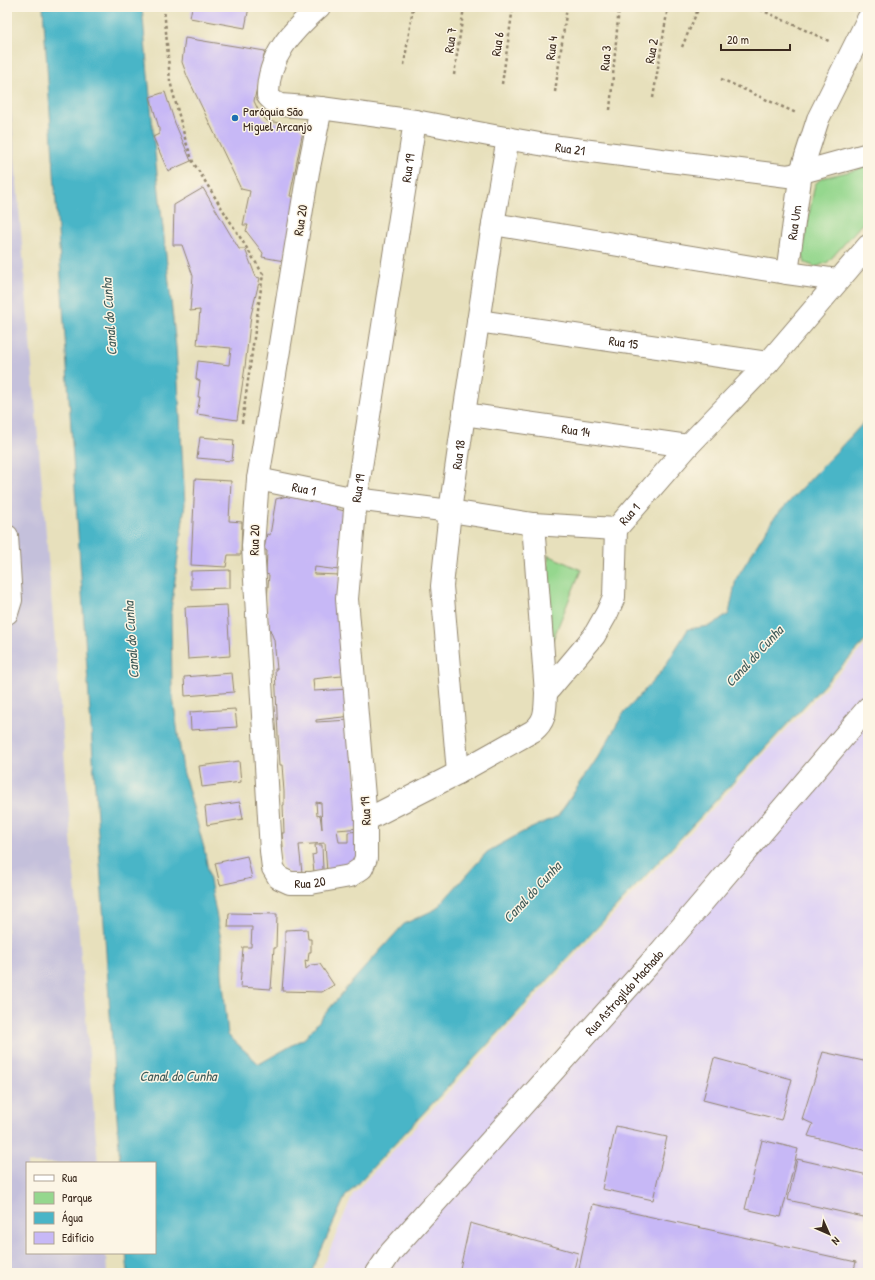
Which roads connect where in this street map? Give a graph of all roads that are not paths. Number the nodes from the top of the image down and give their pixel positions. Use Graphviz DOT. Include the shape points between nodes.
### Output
graph roads {
  1 [pos="319,7"];
  2 [pos="861,37"];
  3 [pos="322,108"];
  4 [pos="415,121"];
  5 [pos="508,138"];
  6 [pos="868,154"];
  7 [pos="801,172"];
  8 [pos="493,224"];
  9 [pos="868,246"];
  10 [pos="787,273"];
  11 [pos="838,280"];
  12 [pos="478,321"];
  13 [pos="768,363"];
  14 [pos="464,414"];
  15 [pos="688,446"];
  16 [pos="258,479"];
  17 [pos="356,499"];
  18 [pos="450,511"];
  19 [pos="533,524"];
  20 [pos="616,529"];
  21 [pos="7,536"];
  22 [pos="7,613"];
  23 [pos="546,693"];
  24 [pos="868,708"];
  25 [pos="458,773"];
  26 [pos="366,820"];
  27 [pos="366,858"];
  28 [pos="391,1263"];
  29 [pos="377,1273"];
  1 -- 3 [label="street, Rua 21" via="285,42 274,60 267,83 268,96 280,105"];
  2 -- 7 [label="street, Rua Um" via="818,119"];
  3 -- 4 [label="street, Rua 21"];
  3 -- 16 [label="street, Rua 20" via="308,172"];
  4 -- 5 [label="street, Rua 21"];
  4 -- 17 [label="street, Rua 19"];
  5 -- 7 [label="street, Rua 21" via="551,146 788,176"];
  5 -- 8 [label="street, Rua 18"];
  6 -- 7 [label="street, Rua 21"];
  7 -- 10 [label="street, Rua Um"];
  8 -- 10 [label="street"];
  8 -- 12 [label="street, Rua 18"];
  9 -- 11 [label="street, Rua 1"];
  10 -- 11 [label="street"];
  11 -- 13 [label="street, Rua 1"];
  12 -- 13 [label="street, Rua 15"];
  12 -- 14 [label="street, Rua 18"];
  13 -- 15 [label="street, Rua 1"];
  14 -- 15 [label="street, Rua 14"];
  14 -- 18 [label="street, Rua 18"];
  15 -- 20 [label="street, Rua 1"];
  16 -- 17 [label="street, Rua 1"];
  16 -- 27 [label="street, Rua 20" via="253,546 273,868 279,878 290,883 311,883 350,876 362,868"];
  17 -- 18 [label="street, Rua 1"];
  17 -- 26 [label="street, Rua 19" via="347,599"];
  18 -- 19 [label="street, Rua 1"];
  18 -- 25 [label="street, Rua 18" via="442,586"];
  19 -- 20 [label="street, Rua 1"];
  19 -- 23 [label="street"];
  20 -- 23 [label="street" via="614,597 594,636"];
  21 -- 22 [label="street" via="11,600"];
  23 -- 25 [label="street" via="545,715 539,726"];
  24 -- 28 [label="street, Rua Astrogildo Machado"];
  25 -- 26 [label="street"];
  26 -- 27 [label="street, Rua 19"];
  28 -- 29 [label="street, Rua Astrogildo Machado"];
}
